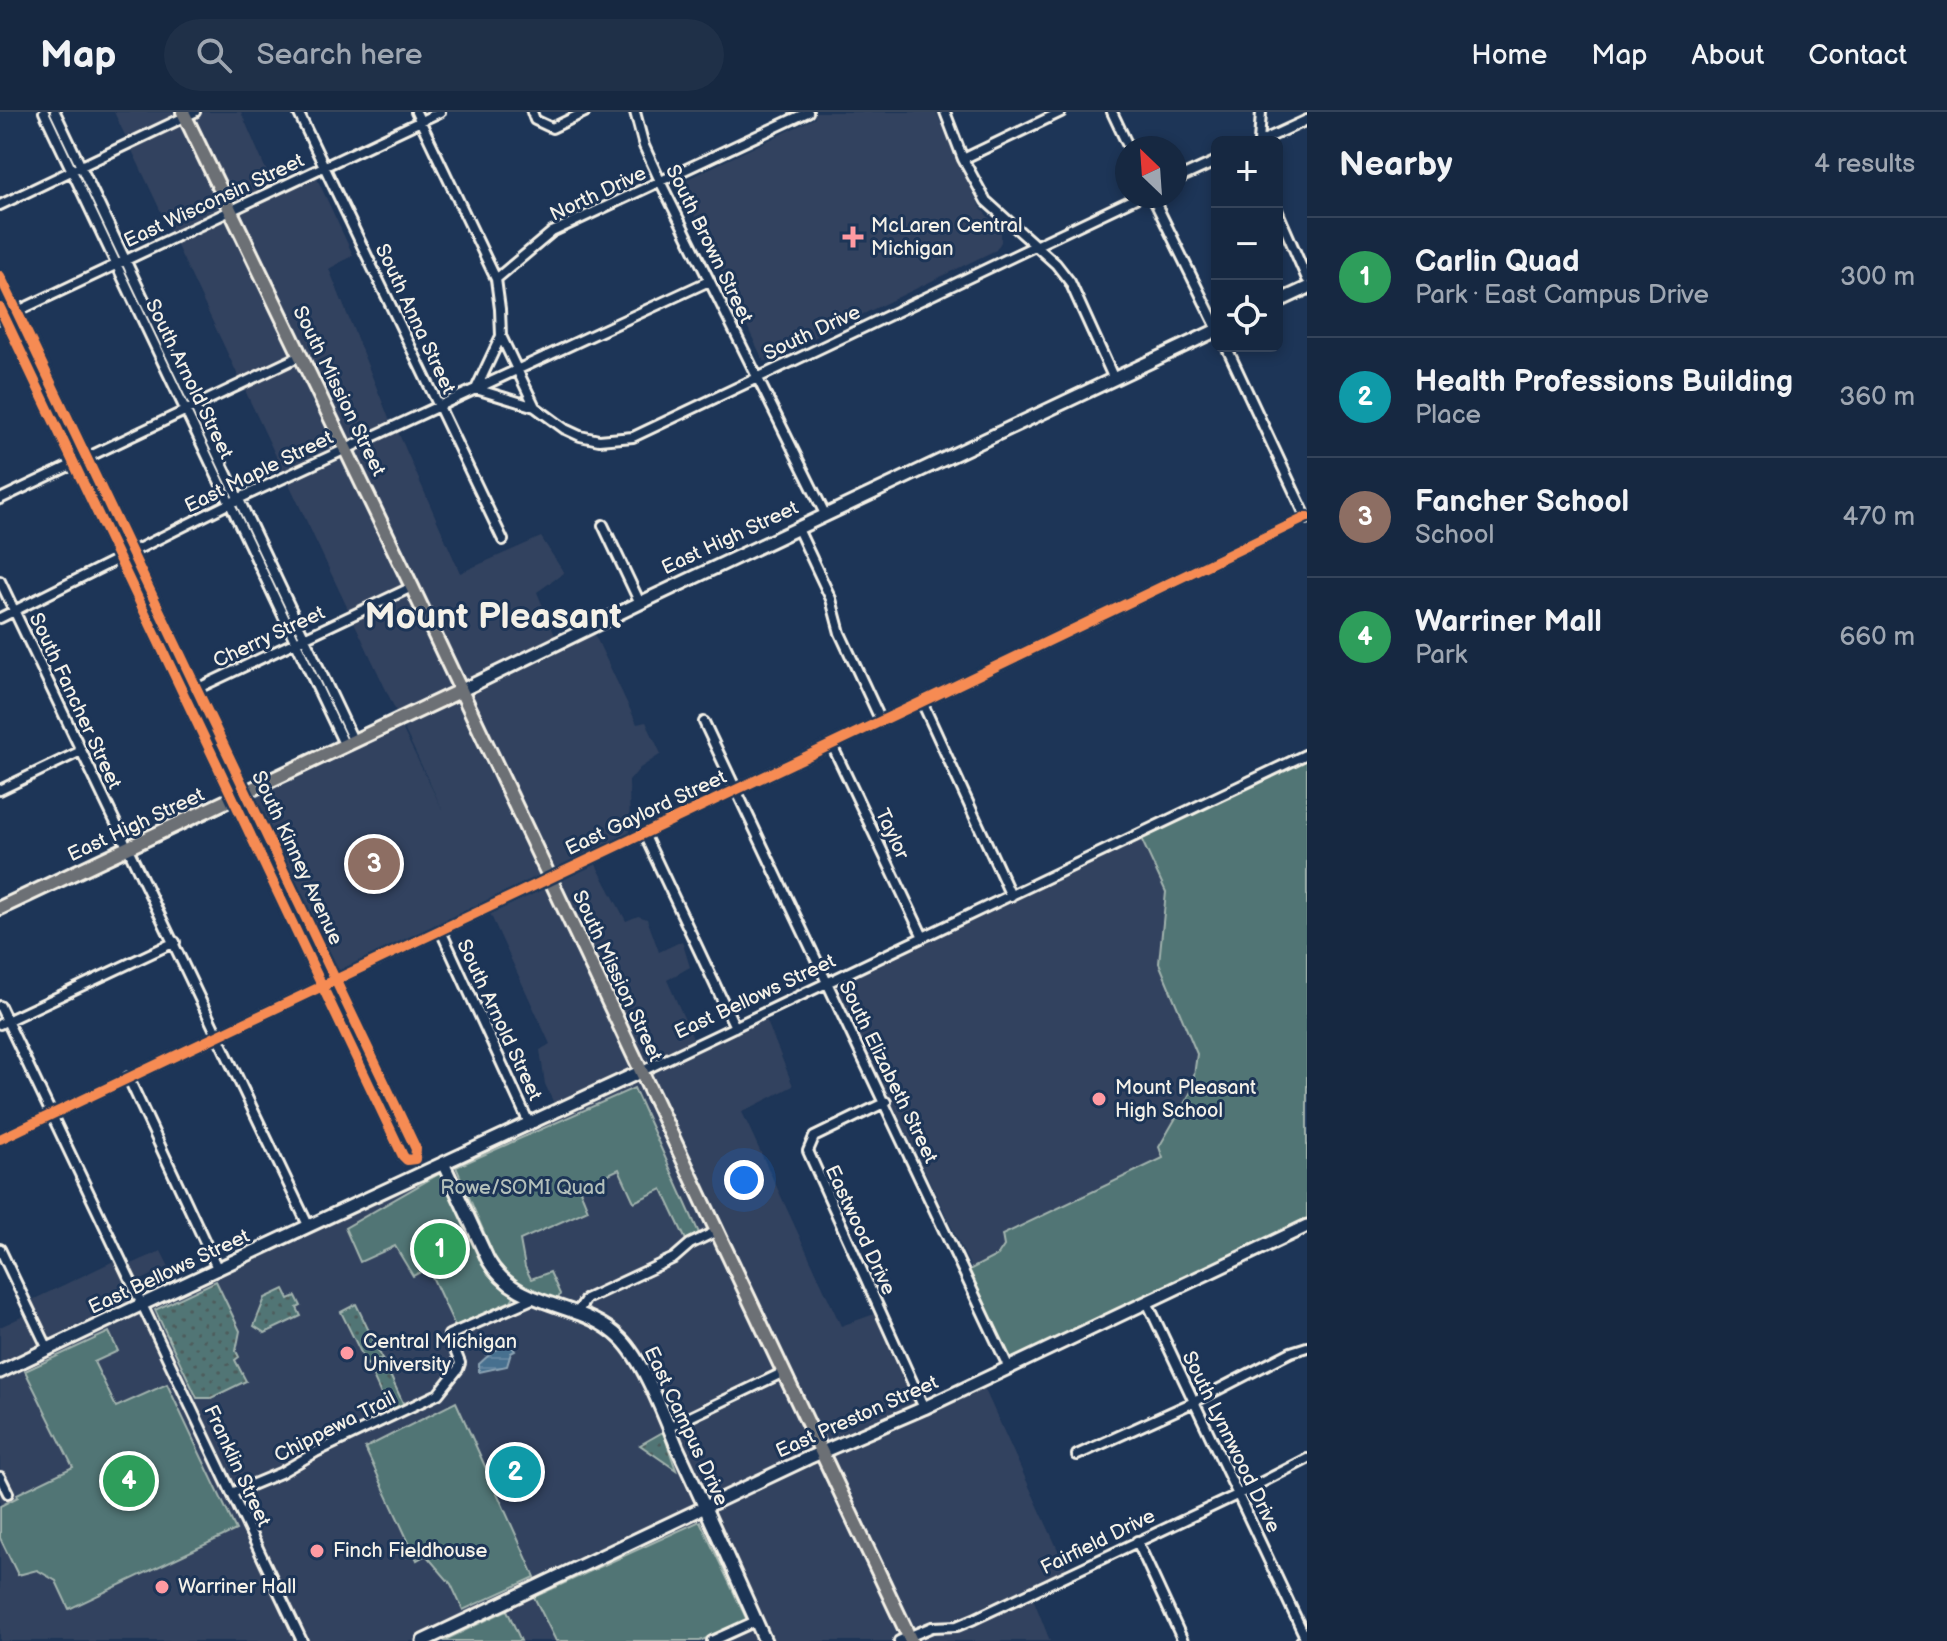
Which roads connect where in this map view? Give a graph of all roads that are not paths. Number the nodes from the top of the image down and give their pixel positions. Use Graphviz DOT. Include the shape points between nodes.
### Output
graph roads {
  1 [pos="44,112"];
  2 [pos="55,112"];
  3 [pos="298,112"];
  4 [pos="440,112"];
  5 [pos="532,112"];
  6 [pos="585,112"];
  7 [pos="635,112"];
  8 [pos="808,112"];
  9 [pos="945,112"];
  10 [pos="1061,112"];
  11 [pos="1112,112"];
  12 [pos="1261,112"];
  13 [pos="188,114"];
  14 [pos="418,116"];
  15 [pos="1307,120"];
  16 [pos="1123,136"];
  17 [pos="1259,136"];
  18 [pos="1272,136"];
  19 [pos="963,159"];
  20 [pos="1211,164"];
  21 [pos="325,167"];
  22 [pos="76,168"];
  23 [pos="1187,175"];
  24 [pos="661,183"];
  25 [pos="0,205"];
  26 [pos="1116,208"];
  27 [pos="1158,208"];
  28 [pos="230,211"];
  29 [pos="1283,224"];
  30 [pos="1036,247"];
  31 [pos="120,262"];
  32 [pos="0,276"];
  33 [pos="496,279"];
  34 [pos="1307,279"];
  35 [pos="709,281"];
  36 [pos="1307,288"];
  37 [pos="1283,299"];
  38 [pos="17,311"];
  39 [pos="1,315"];
  40 [pos="1211,317"];
  41 [pos="1211,332"];
  42 [pos="501,336"];
  43 [pos="1229,352"];
  44 [pos="300,356"];
  45 [pos="516,370"];
  46 [pos="756,377"];
  47 [pos="1114,379"];
  48 [pos="476,389"];
  49 [pos="438,406"];
  50 [pos="189,407"];
  51 [pos="535,407"];
  52 [pos="345,448"];
  53 [pos="86,458"];
  54 [pos="74,464"];
  55 [pos="0,499"];
  56 [pos="234,501"];
  57 [pos="826,516"];
  58 [pos="1307,518"];
  59 [pos="603,525"];
  60 [pos="798,529"];
  61 [pos="503,540"];
  62 [pos="131,551"];
  63 [pos="120,556"];
  64 [pos="0,581"];
  65 [pos="412,587"];
  66 [pos="640,603"];
  67 [pos="14,611"];
  68 [pos="0,618"];
  69 [pos="300,639"];
  70 [pos="196,689"];
  71 [pos="460,691"];
  72 [pos="184,695"];
  73 [pos="922,702"];
  74 [pos="881,721"];
  75 [pos="704,722"];
  76 [pos="350,744"];
  77 [pos="832,745"];
  78 [pos="81,751"];
  79 [pos="1307,754"];
  80 [pos="0,790"];
  81 [pos="736,790"];
  82 [pos="240,796"];
  83 [pos="644,834"];
  84 [pos="128,848"];
  85 [pos="550,878"];
  86 [pos="1011,896"];
  87 [pos="0,908"];
  88 [pos="441,931"];
  89 [pos="923,937"];
  90 [pos="175,942"];
  91 [pos="335,981"];
  92 [pos="827,983"];
  93 [pos="323,986"];
  94 [pos="0,1006"];
  95 [pos="4,1022"];
  96 [pos="735,1027"];
  97 [pos="216,1035"];
  98 [pos="640,1072"];
  99 [pos="128,1077"];
  100 [pos="886,1102"];
  101 [pos="52,1115"];
  102 [pos="529,1123"];
  103 [pos="0,1139"];
  104 [pos="443,1163"];
  105 [pos="308,1225"];
  106 [pos="1307,1226"];
  107 [pos="717,1231"];
  108 [pos="0,1249"];
  109 [pos="218,1270"];
  110 [pos="532,1299"];
  111 [pos="1147,1302"];
  112 [pos="143,1305"];
  113 [pos="576,1314"];
  114 [pos="1307,1347"];
  115 [pos="48,1349"];
  116 [pos="1009,1368"];
  117 [pos="0,1372"];
  118 [pos="784,1372"];
  119 [pos="1194,1402"];
  120 [pos="924,1408"];
  121 [pos="669,1427"];
  122 [pos="822,1451"];
  123 [pos="1077,1455"];
  124 [pos="1307,1459"];
  125 [pos="0,1477"];
  126 [pos="8,1493"];
  127 [pos="232,1493"];
  128 [pos="1239,1494"];
  129 [pos="705,1507"];
  130 [pos="1137,1541"];
  131 [pos="756,1621"];
  132 [pos="906,1639"];
  133 [pos="1304,1640"];
  134 [pos="302,1641"];
  135 [pos="423,1641"];
  136 [pos="712,1641"];
  137 [pos="765,1641"];
  138 [pos="1183,1641"];
  1 -- 22 [label="street, South Arnold Street"];
  2 -- 22 [label="street, South Arnold Street"];
  3 -- 21 [label="street, South Anna Street"];
  4 -- 14 [label="street, East Wisconsin Street"];
  5 -- 6 [label="street" via="535,120 552,128"];
  7 -- 24 [label="street, South Brown Street"];
  8 -- 24 [label="street, North Drive"];
  9 -- 19 [label="street"];
  10 -- 19 [label="street"];
  11 -- 16 [label="street"];
  12 -- 17 [label="street"];
  13 -- 22 [label="street"];
  13 -- 28 [label="main road, South Mission Street"];
  14 -- 21 [label="street, East Wisconsin Street"];
  14 -- 33 [label="street"];
  15 -- 18 [label="street"];
  19 -- 30 [label="street" via="986,201"];
  20 -- 23 [label="street"];
  21 -- 28 [label="street, East Wisconsin Street"];
  21 -- 49 [label="street, South Anna Street"];
  22 -- 25 [label="street"];
  22 -- 31 [label="street, South Arnold Street"];
  24 -- 33 [label="street, North Drive" via="552,232"];
  24 -- 35 [label="street, South Brown Street"];
  26 -- 30 [label="street, South Drive"];
  27 -- 40 [label="street"];
  28 -- 31 [label="street, East Wisconsin Street"];
  28 -- 44 [label="main road, South Mission Street"];
  29 -- 34 [label="street"];
  30 -- 46 [label="street, South Drive"];
  30 -- 47 [label="street" via="1070,282"];
  31 -- 38 [label="street, East Wisconsin Street"];
  31 -- 50 [label="street, South Arnold Street"];
  32 -- 38 [label="street, South Kinney Avenue"];
  33 -- 42 [label="street"];
  35 -- 45 [label="street, East Maple Street"];
  35 -- 46 [label="street, South Brown Street"];
  36 -- 37 [label="street"];
  38 -- 39 [label="street, East Wisconsin Street"];
  38 -- 53 [label="street, South Kinney Avenue"];
  39 -- 54 [label="street, South Kinney Avenue"];
  41 -- 47 [label="street, East High Street"];
  42 -- 45 [label="street"];
  42 -- 48 [label="street"];
  43 -- 58 [label="street"];
  44 -- 50 [label="street"];
  44 -- 52 [label="main road, South Mission Street"];
  45 -- 48 [label="street, East Maple Street"];
  45 -- 51 [label="street, South Drive"];
  46 -- 51 [label="street, South Drive" via="618,440 580,436"];
  46 -- 57 [label="street, South Brown Street"];
  47 -- 57 [label="street, East High Street"];
  48 -- 49 [label="street, East Maple Street"];
  48 -- 51 [label="street"];
  49 -- 52 [label="street, East Maple Street"];
  49 -- 61 [label="street, South Anna Street"];
  50 -- 53 [label="street"];
  50 -- 56 [label="street, South Arnold Street"];
  52 -- 56 [label="street, East Maple Street"];
  52 -- 65 [label="main road, South Mission Street"];
  53 -- 54 [label="street"];
  53 -- 62 [label="street, South Kinney Avenue"];
  54 -- 55 [label="street"];
  54 -- 63 [label="street, South Kinney Avenue"];
  56 -- 62 [label="street, East Maple Street"];
  56 -- 69 [label="street, South Arnold Street"];
  57 -- 60 [label="street, East High Street"];
  58 -- 73 [label="street, East Gaylord Street"];
  59 -- 66 [label="street"];
  60 -- 66 [label="street, East High Street"];
  60 -- 74 [label="street"];
  62 -- 63 [label="street, East Maple Street"];
  62 -- 70 [label="street, South Kinney Avenue"];
  63 -- 67 [label="street, East Maple Street"];
  63 -- 72 [label="street, South Kinney Avenue"];
  64 -- 67 [label="street, South Fancher Street"];
  65 -- 69 [label="street, Cherry Street"];
  65 -- 71 [label="main road, South Mission Street"];
  66 -- 71 [label="street, East High Street"];
  67 -- 68 [label="street, East Maple Street"];
  67 -- 78 [label="street, South Fancher Street"];
  69 -- 70 [label="street, Cherry Street"];
  69 -- 76 [label="street, South Arnold Street"];
  70 -- 72 [label="street, Cherry Street"];
  70 -- 82 [label="street, South Kinney Avenue"];
  71 -- 76 [label="main road, East High Street"];
  71 -- 85 [label="main road, South Mission Street"];
  72 -- 82 [label="street, South Kinney Avenue"];
  73 -- 74 [label="street, East Gaylord Street"];
  73 -- 86 [label="street"];
  74 -- 77 [label="street, East Gaylord Street"];
  75 -- 81 [label="street, South Elizabeth Street"];
  76 -- 82 [label="main road, East High Street"];
  77 -- 81 [label="street, East Gaylord Street"];
  77 -- 89 [label="street, Taylor"];
  78 -- 80 [label="street"];
  78 -- 84 [label="street, South Fancher Street"];
  79 -- 86 [label="street, East Bellows Street"];
  81 -- 83 [label="street, East Gaylord Street"];
  81 -- 92 [label="street, South Elizabeth Street"];
  82 -- 84 [label="main road, East High Street"];
  82 -- 91 [label="street, South Kinney Avenue"];
  82 -- 93 [label="street, South Kinney Avenue"];
  83 -- 85 [label="street, East Gaylord Street"];
  83 -- 96 [label="street"];
  84 -- 87 [label="main road, East High Street"];
  84 -- 90 [label="street, South Fancher Street"];
  85 -- 88 [label="street, East Gaylord Street"];
  85 -- 98 [label="main road, South Mission Street"];
  86 -- 89 [label="street, East Bellows Street"];
  88 -- 91 [label="street, East Gaylord Street"];
  88 -- 102 [label="street, South Arnold Street"];
  89 -- 92 [label="street, East Bellows Street"];
  90 -- 95 [label="street"];
  90 -- 97 [label="street, South Fancher Street"];
  91 -- 93 [label="street, East Gaylord Street"];
  91 -- 93 [label="street, South Kinney Avenue" via="416,1149 412,1160 403,1156"];
  92 -- 96 [label="street, East Bellows Street"];
  92 -- 100 [label="street, South Elizabeth Street"];
  93 -- 97 [label="street, East Gaylord Street"];
  94 -- 95 [label="street, Franklin Street"];
  95 -- 101 [label="street, Franklin Street"];
  96 -- 98 [label="street, East Bellows Street"];
  97 -- 99 [label="street, East Gaylord Street"];
  97 -- 105 [label="street, South Fancher Street"];
  98 -- 102 [label="street, East Bellows Street"];
  98 -- 107 [label="main road, South Mission Street"];
  99 -- 101 [label="street, East Gaylord Street"];
  99 -- 109 [label="street"];
  100 -- 116 [label="street, South Elizabeth Street"];
  100 -- 120 [label="street, Eastwood Drive" via="814,1137 808,1151"];
  101 -- 103 [label="street, East Gaylord Street"];
  101 -- 112 [label="street, Franklin Street"];
  102 -- 104 [label="street, East Bellows Street"];
  104 -- 105 [label="street, East Bellows Street"];
  104 -- 110 [label="street, East Campus Drive" via="490,1264"];
  105 -- 109 [label="street, East Bellows Street"];
  106 -- 111 [label="street, East Preston Street"];
  107 -- 113 [label="street" via="674,1258 586,1299"];
  107 -- 118 [label="main road, South Mission Street"];
  108 -- 115 [label="street"];
  109 -- 112 [label="street, East Bellows Street"];
  110 -- 113 [label="street, East Campus Drive"];
  110 -- 127 [label="street, Chippewa Trail" via="449,1335 460,1365 435,1395"];
  111 -- 116 [label="street, East Preston Street"];
  111 -- 119 [label="street, South Lynnwood Drive"];
  112 -- 115 [label="street, East Bellows Street"];
  112 -- 127 [label="street, Franklin Street"];
  113 -- 121 [label="street, East Campus Drive" via="605,1327 627,1346"];
  114 -- 119 [label="street"];
  115 -- 117 [label="street, East Bellows Street"];
  116 -- 120 [label="street, East Preston Street"];
  118 -- 121 [label="street"];
  118 -- 122 [label="main road, South Mission Street"];
  119 -- 123 [label="street"];
  119 -- 128 [label="street, South Lynnwood Drive"];
  120 -- 122 [label="street, East Preston Street"];
  121 -- 129 [label="street, East Campus Drive"];
  122 -- 129 [label="street, East Preston Street"];
  122 -- 132 [label="main road, South Mission Street"];
  124 -- 128 [label="street, Fairfield Drive"];
  125 -- 126 [label="street"];
  127 -- 134 [label="street, Franklin Street"];
  128 -- 130 [label="street, Fairfield Drive"];
  128 -- 133 [label="street, South Lynnwood Drive"];
  129 -- 131 [label="street, East Campus Drive"];
  129 -- 135 [label="street, East Preston Street"];
  130 -- 132 [label="street, Fairfield Drive" via="963,1624 932,1627"];
  130 -- 138 [label="street"];
  131 -- 136 [label="street"];
  131 -- 137 [label="street, East Campus Drive"];
}
